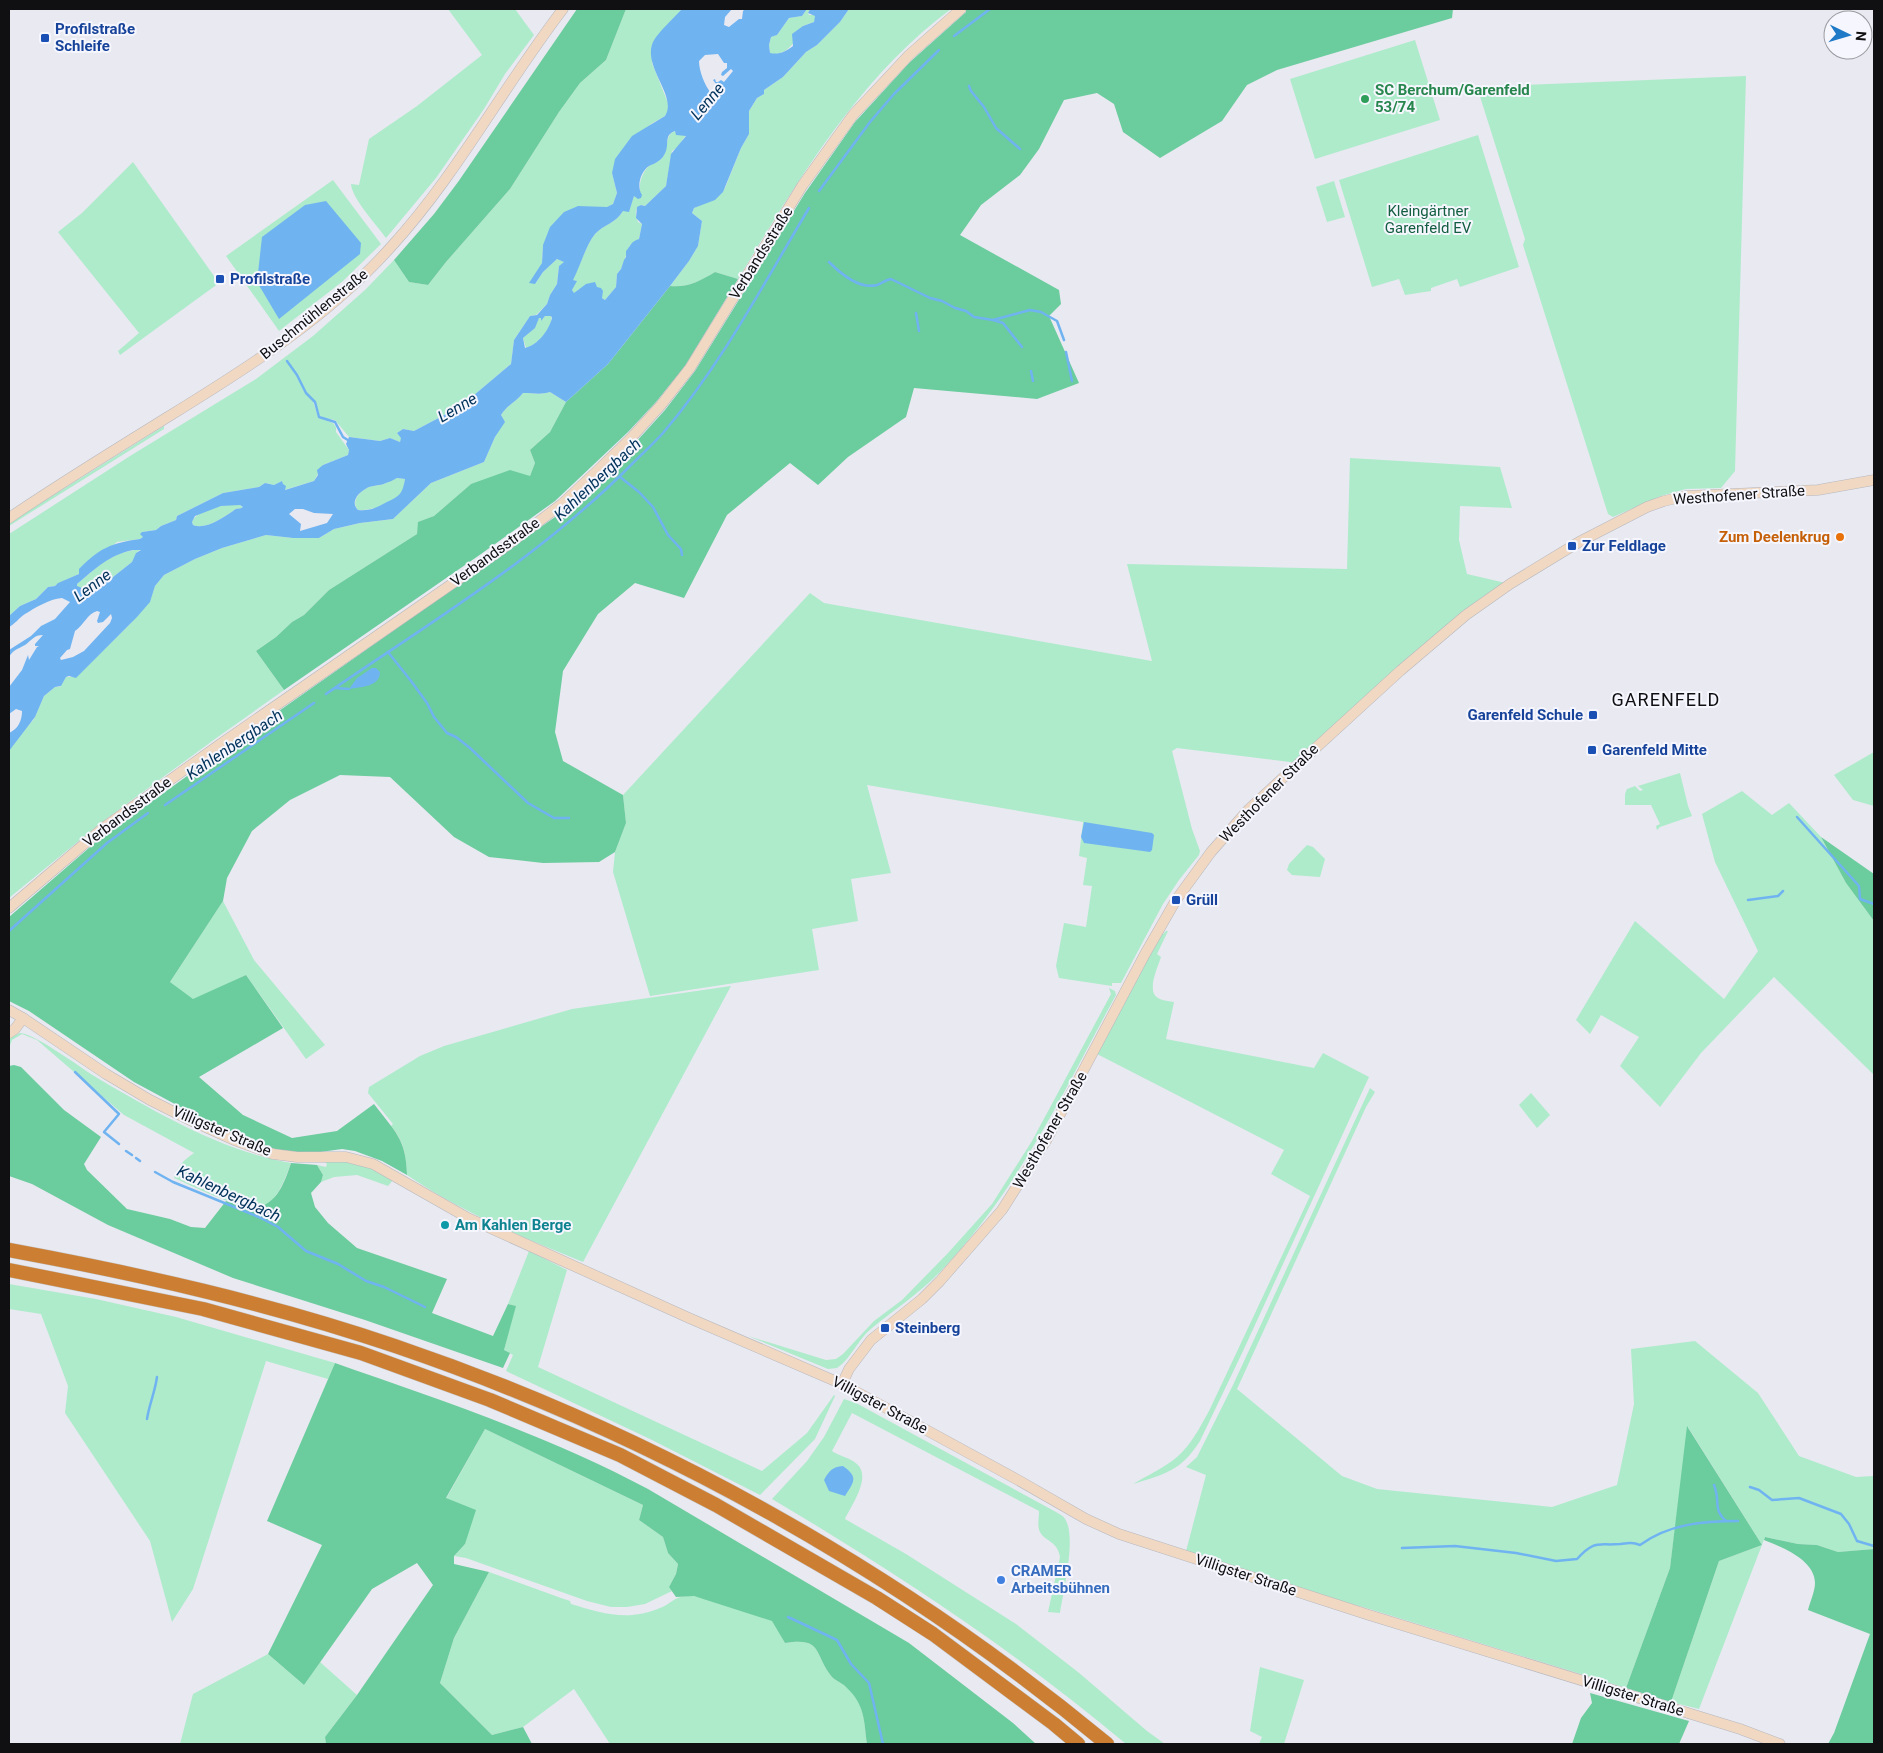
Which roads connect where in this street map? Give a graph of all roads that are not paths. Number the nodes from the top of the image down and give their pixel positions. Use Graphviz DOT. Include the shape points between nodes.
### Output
graph roads {
  1 [pos="563,9"];
  2 [pos="961,9"];
  3 [pos="1874,480"];
  4 [pos="9,518"];
  5 [pos="9,908"];
  6 [pos="15,1015"];
  7 [pos="9,1033"];
  8 [pos="9,1250"];
  9 [pos="9,1270"];
  10 [pos="842,1384"];
  11 [pos="1078,1744"];
  12 [pos="1107,1744"];
  13 [pos="1780,1744"];
  1 -- 4 [label="main road, Buschmühlenstraße" via="444,184 390,249 345,292 288,339 240,372"];
  2 -- 5 [label="main road, Verbandsstraße" via="909,55 853,116 802,186 690,368 661,405 596,472 562,504 498,552 103,828"];
  3 -- 10 [label="main road, Westhofener Straße" via="1818,490 1686,496 1647,507 1579,542 1510,584 1466,615 1400,670 1249,809 1211,852 1176,900 1047,1139 1002,1210 922,1299 871,1340"];
  6 -- 7 [label="main road" via="15,1029"];
  6 -- 10 [label="main road, Villigster Straße" via="150,1100 226,1136 279,1155 346,1157 373,1164 468,1218"];
  8 -- 12 [label="highway" via="269,1307 395,1346 532,1397 749,1500 846,1558 975,1642"];
  9 -- 11 [label="highway" via="202,1309 361,1353 490,1400 620,1455 738,1517 877,1598 933,1634"];
  10 -- 13 [label="main road, Villigster Straße" via="1086,1519 1119,1534"];
}
